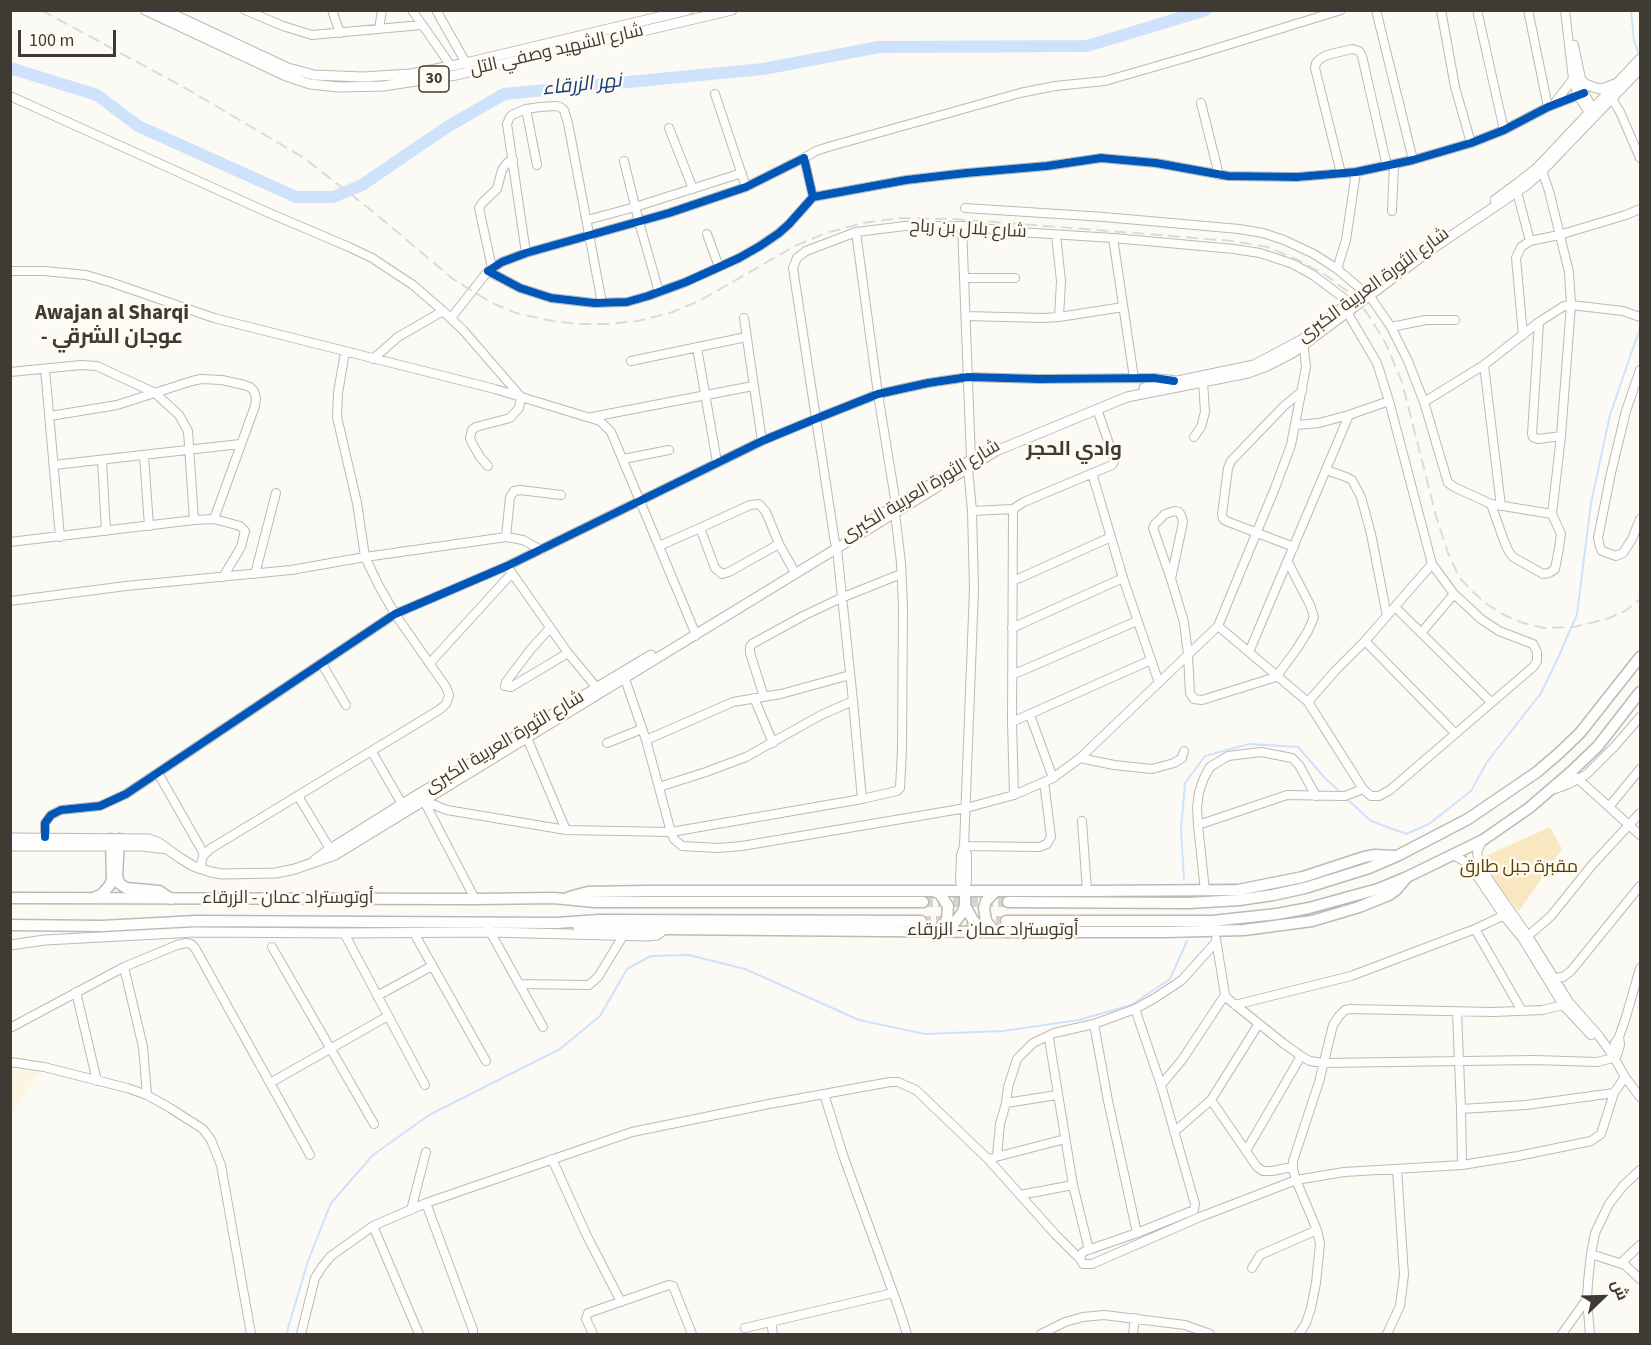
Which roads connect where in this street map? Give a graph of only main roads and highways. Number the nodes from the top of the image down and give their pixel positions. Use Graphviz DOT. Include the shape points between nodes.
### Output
graph roads {
  1 [pos="145,10"];
  2 [pos="164,10"];
  3 [pos="687,10"];
  4 [pos="732,10"];
  5 [pos="1640,63"];
  6 [pos="1576,79"];
  7 [pos="1618,83"];
  8 [pos="1593,114"];
  9 [pos="1366,293"];
  10 [pos="1303,342"];
  11 [pos="969,463"];
  12 [pos="836,546"];
  13 [pos="694,633"];
  14 [pos="1641,657"];
  15 [pos="1641,692"];
  16 [pos="10,838"];
  17 [pos="115,843"];
  18 [pos="10,846"];
  19 [pos="313,862"];
  20 [pos="1407,877"];
  21 [pos="1304,883"];
  22 [pos="934,891"];
  23 [pos="964,891"];
  24 [pos="996,891"];
  25 [pos="10,898"];
  26 [pos="566,898"];
  27 [pos="171,899"];
  28 [pos="90,900"];
  29 [pos="923,902"];
  30 [pos="1008,902"];
  31 [pos="965,906"];
  32 [pos="1309,908"];
  33 [pos="921,921"];
  34 [pos="1006,921"];
  35 [pos="1312,921"];
  36 [pos="566,923"];
  37 [pos="10,925"];
  38 [pos="102,926"];
  39 [pos="488,928"];
  40 [pos="665,929"];
  41 [pos="943,931"];
  42 [pos="989,932"];
  43 [pos="103,938"];
  44 [pos="10,945"];
  1 -- 4 [label="main road, شارع الشهيد وصفي التل / 30" via="286,76 339,87 383,86 456,75"];
  2 -- 3 [label="main road, شارع الشهيد وصفي التل / 30" via="288,68 363,77 411,74 466,63"];
  5 -- 7 [label="main road, شارع الثورة العربية الكبرى"];
  5 -- 8 [label="main road, شارع الثورة العربية الكبرى" via="1612,99"];
  6 -- 7 [label="main road" via="1602,89"];
  7 -- 8 [label="main road, شارع الثورة العربية الكبرى"];
  8 -- 9 [label="main road, شارع الثورة العربية الكبرى" via="1529,175"];
  8 -- 9 [label="main road, شارع الثورة العربية الكبرى" via="1542,171 1517,192"];
  9 -- 10 [label="main road, شارع الثورة العربية الكبرى"];
  10 -- 11 [label="main road, شارع الثورة العربية الكبرى" via="1254,365 1135,390 1100,402 1014,438"];
  10 -- 11 [label="main road, شارع الثورة العربية الكبرى" via="1284,358 1248,373 1136,395"];
  11 -- 12 [label="main road, شارع الثورة العربية الكبرى"];
  12 -- 13 [label="main road, شارع الثورة العربية الكبرى"];
  12 -- 13 [label="main road, شارع الثورة العربية الكبرى"];
  13 -- 19 [label="main road, شارع الثورة العربية الكبرى" via="402,804"];
  13 -- 19 [label="main road, شارع الثورة العربية الكبرى" via="424,801 334,855"];
  14 -- 21 [label="highway, أوتوستراد عمان - الزرقاء" via="1580,733 1558,754 1468,819 1369,868"];
  15 -- 20 [label="highway, أوتوستراد عمان - الزرقاء" via="1575,776 1483,840"];
  16 -- 17 [label="main road, شارع الثورة العربية الكبرى"];
  17 -- 18 [label="main road, شارع الثورة العربية الكبرى"];
  17 -- 19 [label="main road, شارع الثورة العربية الكبرى" via="168,849 186,862 222,874 276,873"];
  17 -- 27 [label="highway" via="120,884 159,891"];
  17 -- 28 [label="highway" via="110,885"];
  20 -- 32 [label="highway, أوتوستراد عمان - الزرقاء"];
  20 -- 35 [label="highway, أوتوستراد عمان - الزرقاء" via="1382,899"];
  21 -- 24 [label="highway, أوتوستراد عمان - الزرقاء" via="1205,891"];
  21 -- 30 [label="highway, أوتوستراد عمان - الزرقاء" via="1273,895 1239,900"];
  22 -- 23 [label="highway, أوتوستراد عمان - الزرقاء"];
  22 -- 26 [label="highway, أوتوستراد عمان - الزرقاء" via="627,891 588,892"];
  22 -- 41 [label="highway" via="945,899 948,913"];
  23 -- 24 [label="highway, أوتوستراد عمان - الزرقاء"];
  23 -- 31 [label="highway"];
  24 -- 42 [label="highway" via="984,908"];
  25 -- 28 [label="highway, أوتوستراد عمان - الزرقاء"];
  26 -- 27 [label="highway, أوتوستراد عمان - الزرقاء" via="350,894"];
  26 -- 29 [label="highway, أوتوستراد عمان - الزرقاء" via="595,902"];
  27 -- 28 [label="highway, أوتوستراد عمان - الزرقاء"];
  31 -- 41 [label="highway" via="958,920"];
  31 -- 42 [label="highway" via="973,920"];
  32 -- 34 [label="highway, أوتوستراد عمان - الزرقاء" via="1212,921"];
  32 -- 35 [label="highway"];
  33 -- 36 [label="highway, أوتوستراد عمان - الزرقاء"];
  35 -- 42 [label="highway, أوتوستراد عمان - الزرقاء" via="1215,937"];
  36 -- 39 [label="highway, أوتوستراد عمان - الزرقاء"];
  36 -- 40 [label="highway, أوتوستراد عمان - الزرقاء" via="592,928"];
  37 -- 38 [label="highway, أوتوستراد عمان - الزرقاء"];
  38 -- 39 [label="highway, أوتوستراد عمان - الزرقاء" via="196,921"];
  38 -- 43 [label="highway"];
  39 -- 40 [label="main road" via="623,936 652,936"];
  39 -- 43 [label="main road" via="414,933 195,932"];
  40 -- 41 [label="highway, أوتوستراد عمان - الزرقاء"];
  41 -- 42 [label="highway, أوتوستراد عمان - الزرقاء"];
  43 -- 44 [label="main road"];
}
